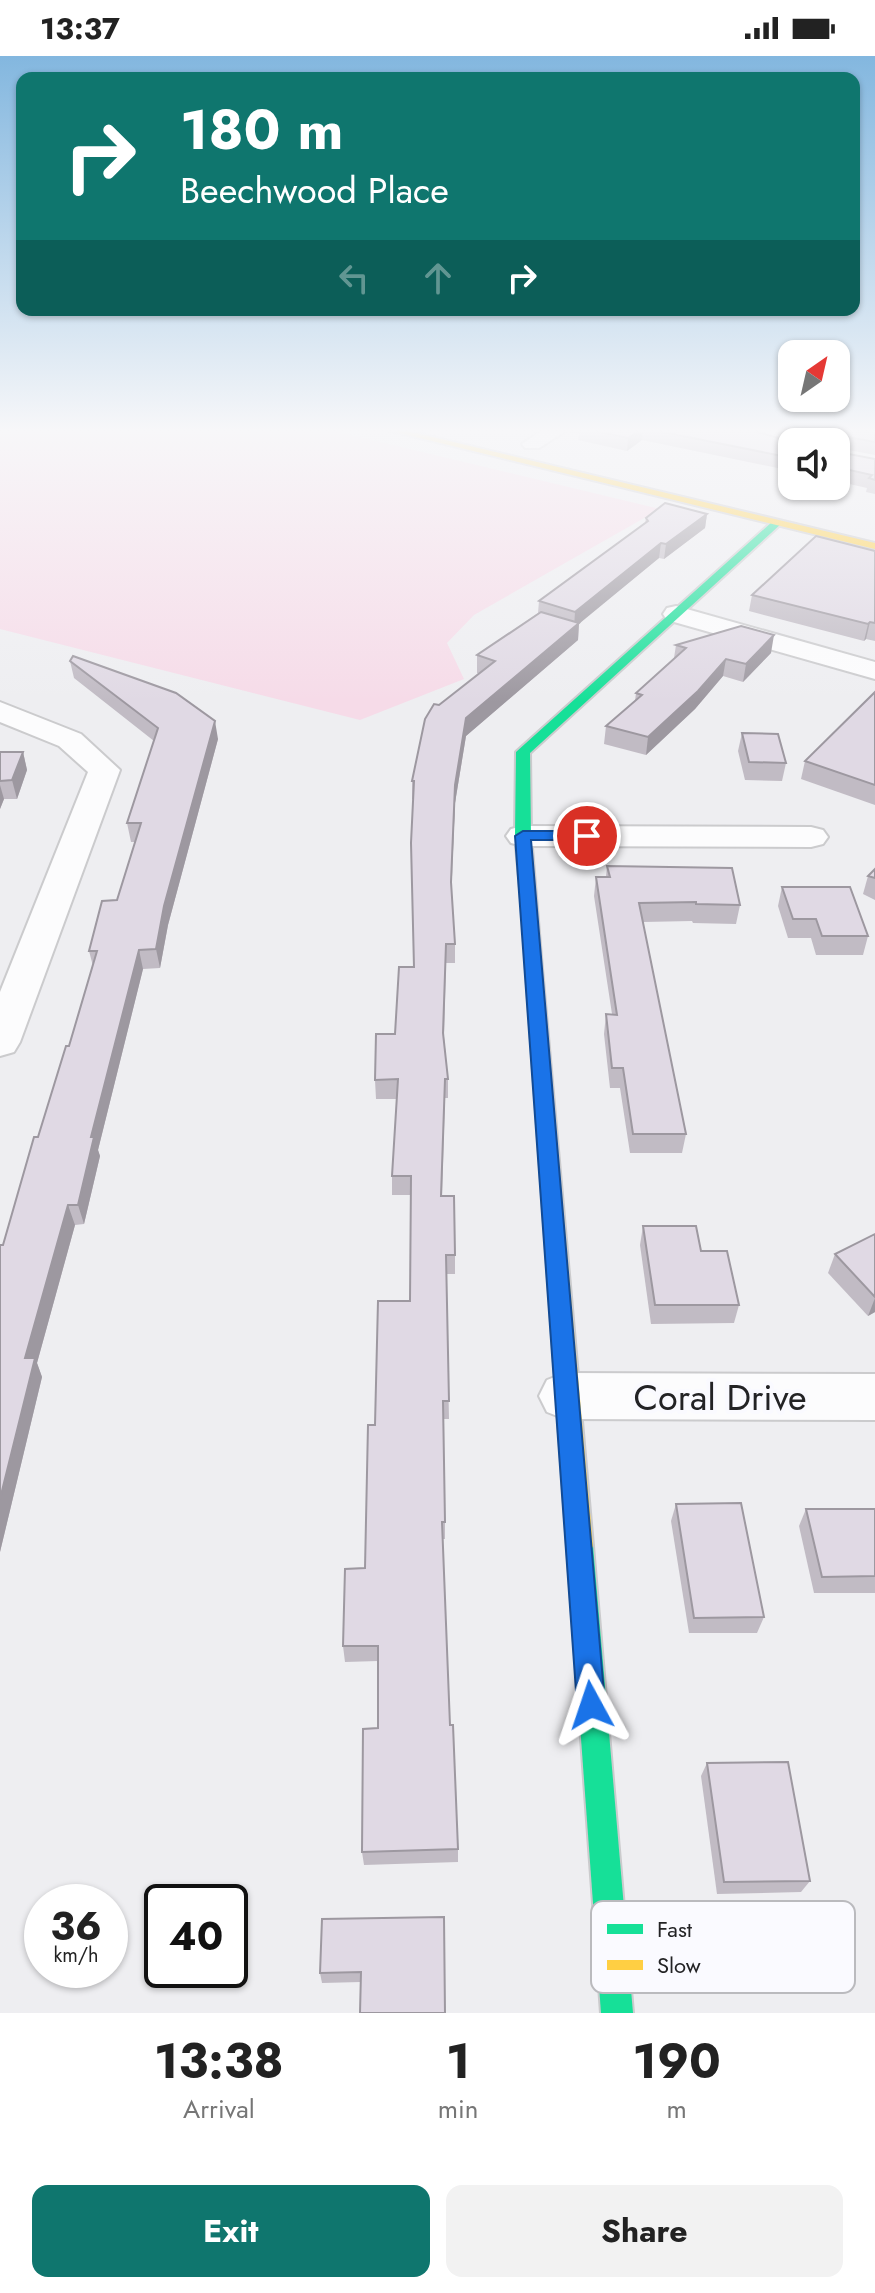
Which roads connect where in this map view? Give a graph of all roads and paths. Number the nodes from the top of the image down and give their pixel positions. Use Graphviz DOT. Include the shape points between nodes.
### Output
graph roads {
  1 [pos="762,519"];
  2 [pos="775,519"];
  3 [pos="777,523"];
  4 [pos="875,534"];
  5 [pos="875,546"];
  6 [pos="676,614"];
  7 [pos="875,671"];
  8 [pos="0,711"];
  9 [pos="523,836"];
  10 [pos="811,837"];
  11 [pos="17,952"];
  12 [pos="0,1042"];
  13 [pos="565,1396"];
  14 [pos="875,1397"];
  15 [pos="608,1901"];
  16 [pos="615,1993"];
  17 [pos="617,2013"];
  1 -- 3 [label="street"];
  2 -- 3 [label="street"];
  3 -- 4 [label="street" via="836,525"];
  3 -- 5 [label="street"];
  3 -- 6 [label="street"];
  6 -- 7 [label="street"];
  6 -- 9 [label="street" via="523,752"];
  8 -- 11 [label="street" via="70,740 104,770"];
  9 -- 10 [label="street"];
  9 -- 13 [label="street"];
  11 -- 12 [label="street"];
  13 -- 14 [label="street, Coral Drive"];
  13 -- 15 [label="street"];
  16 -- 17 [label="street"];
}
